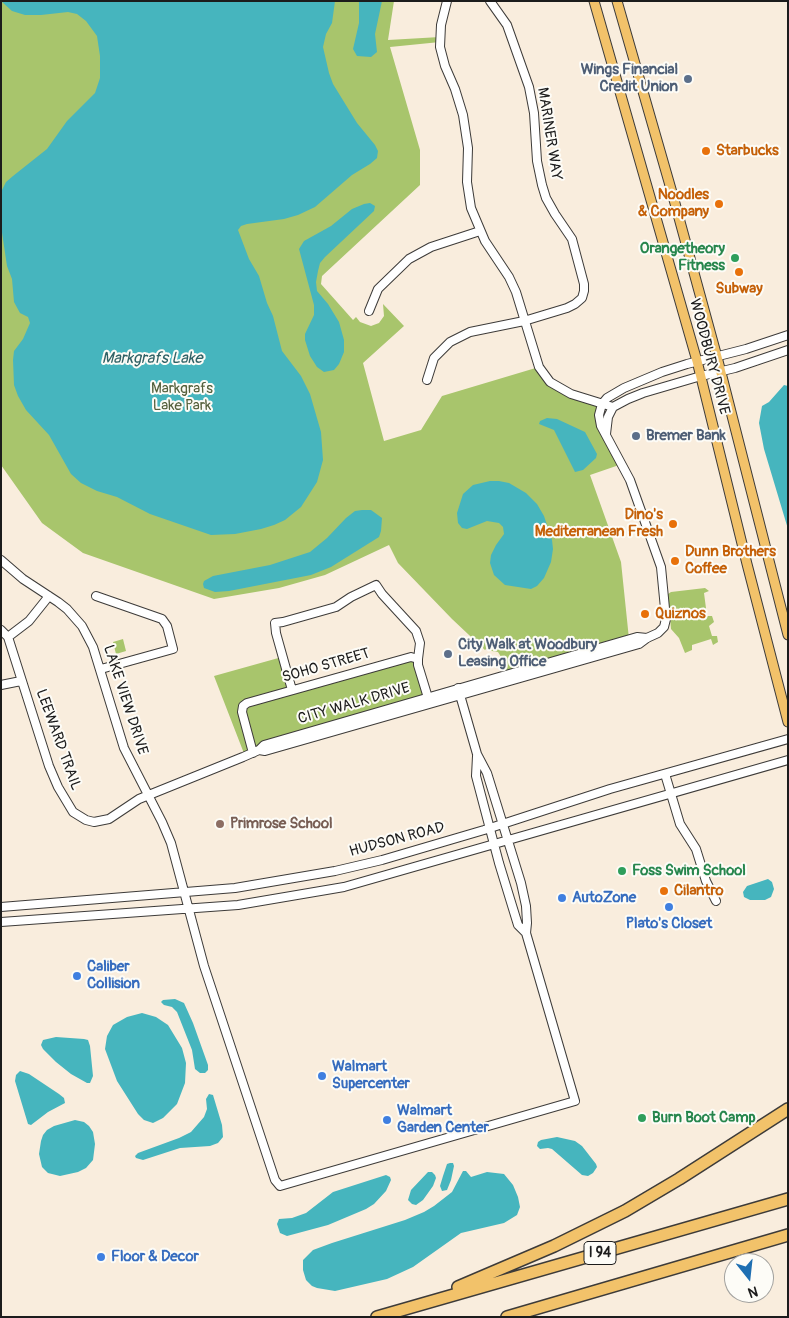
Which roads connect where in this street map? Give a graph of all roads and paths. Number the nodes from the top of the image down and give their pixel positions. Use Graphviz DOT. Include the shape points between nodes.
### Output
graph roads {
  1 [pos="447,1"];
  2 [pos="490,1"];
  3 [pos="594,1"];
  4 [pos="616,1"];
  5 [pos="480,231"];
  6 [pos="369,311"];
  7 [pos="524,321"];
  8 [pos="788,335"];
  9 [pos="788,350"];
  10 [pos="717,357"];
  11 [pos="697,361"];
  12 [pos="720,372"];
  13 [pos="701,376"];
  14 [pos="427,380"];
  15 [pos="602,404"];
  16 [pos="613,407"];
  17 [pos="606,434"];
  18 [pos="1,560"];
  19 [pos="49,596"];
  20 [pos="96,596"];
  21 [pos="1,630"];
  22 [pos="788,635"];
  23 [pos="8,637"];
  24 [pos="418,659"];
  25 [pos="100,669"];
  26 [pos="21,681"];
  27 [pos="1,685"];
  28 [pos="292,690"];
  29 [pos="459,692"];
  30 [pos="428,701"];
  31 [pos="788,722"];
  32 [pos="788,739"];
  33 [pos="256,751"];
  34 [pos="477,754"];
  35 [pos="788,760"];
  36 [pos="665,774"];
  37 [pos="671,794"];
  38 [pos="149,796"];
  39 [pos="502,824"];
  40 [pos="490,828"];
  41 [pos="508,840"];
  42 [pos="494,845"];
  43 [pos="184,892"];
  44 [pos="716,901"];
  45 [pos="1,907"];
  46 [pos="188,909"];
  47 [pos="1,922"];
  48 [pos="526,933"];
  49 [pos="788,1109"];
  50 [pos="788,1199"];
  51 [pos="788,1236"];
  52 [pos="413,1306"];
  53 [pos="377,1317"];
  54 [pos="507,1317"];
  1 -- 5 [label="street" via="440,47 463,115 468,148 467,182 471,208"];
  2 -- 7 [label="street, MARINER WAY" via="507,25 529,87 542,185 546,198 572,239 584,284 582,298 575,304"];
  3 -- 11 [label="main road, WOODBURY DRIVE"];
  4 -- 10 [label="main road, WOODBURY DRIVE"];
  5 -- 6 [label="street" via="431,247 409,259 378,289"];
  5 -- 7 [label="street" via="509,277"];
  7 -- 14 [label="street, MARINER WAY" via="470,332 450,342 434,358"];
  7 -- 15 [label="street" via="539,367 546,378 561,390"];
  8 -- 10 [label="street"];
  9 -- 12 [label="street"];
  10 -- 11 [label="street"];
  10 -- 12 [label="main road, WOODBURY DRIVE"];
  11 -- 13 [label="main road, WOODBURY DRIVE"];
  11 -- 15 [label="street" via="624,388"];
  12 -- 13 [label="street"];
  12 -- 22 [label="main road, WOODBURY DRIVE"];
  13 -- 16 [label="street" via="642,393"];
  13 -- 31 [label="main road, WOODBURY DRIVE"];
  15 -- 16 [label="street"];
  15 -- 17 [label="street, CITY WALK DRIVE" via="600,424"];
  16 -- 17 [label="street"];
  17 -- 29 [label="street, CITY WALK DRIVE" via="630,480 661,568 666,622 658,633 647,638 637,637"];
  18 -- 19 [label="street, LAKE VIEW DRIVE"];
  19 -- 23 [label="street" via="29,621"];
  19 -- 25 [label="street, LAKE VIEW DRIVE" via="82,626"];
  20 -- 25 [label="street" via="162,619 173,649"];
  21 -- 23 [label="street, LEEWARD TRAIL"];
  23 -- 26 [label="street, LEEWARD TRAIL"];
  24 -- 28 [label="street, SOHO STREET" via="408,657"];
  24 -- 28 [label="street" via="420,643 416,631 376,585 336,607 275,623"];
  24 -- 30 [label="street"];
  25 -- 38 [label="street, LAKE VIEW DRIVE" via="124,748"];
  26 -- 27 [label="street, LEEWARD TRAIL"];
  26 -- 38 [label="street, LEEWARD TRAIL" via="52,775 73,812 86,820 102,821"];
  28 -- 33 [label="street, SOHO STREET" via="243,706 242,713"];
  29 -- 30 [label="street, CITY WALK DRIVE"];
  29 -- 34 [label="street"];
  30 -- 33 [label="street, CITY WALK DRIVE" via="264,745"];
  32 -- 36 [label="street, HUDSON ROAD"];
  33 -- 38 [label="street, CITY WALK DRIVE"];
  34 -- 39 [label="street" via="487,773"];
  34 -- 40 [label="street" via="476,776"];
  35 -- 37 [label="street, HUDSON ROAD"];
  36 -- 37 [label="street"];
  36 -- 39 [label="street, HUDSON ROAD"];
  37 -- 41 [label="street, HUDSON ROAD"];
  37 -- 44 [label="street" via="680,824 696,848"];
  38 -- 43 [label="street, LAKE VIEW DRIVE" via="169,839"];
  39 -- 40 [label="street, HUDSON ROAD"];
  39 -- 41 [label="street"];
  40 -- 42 [label="street"];
  40 -- 43 [label="street, HUDSON ROAD" via="314,876"];
  41 -- 42 [label="street, HUDSON ROAD"];
  41 -- 48 [label="street" via="524,899 528,923"];
  42 -- 46 [label="street, HUDSON ROAD" via="344,887 238,905"];
  42 -- 48 [label="street" via="518,925"];
  43 -- 45 [label="street, HUDSON ROAD"];
  43 -- 46 [label="street, LAKE VIEW DRIVE"];
  46 -- 47 [label="street, HUDSON ROAD"];
  46 -- 48 [label="street, LAKE VIEW DRIVE" via="274,1180 282,1186 575,1101"];
  49 -- 52 [label="highway" via="603,1223"];
  50 -- 52 [label="highway, I 94"];
  51 -- 54 [label="highway, I 94"];
  52 -- 53 [label="highway, I 94"];
}
